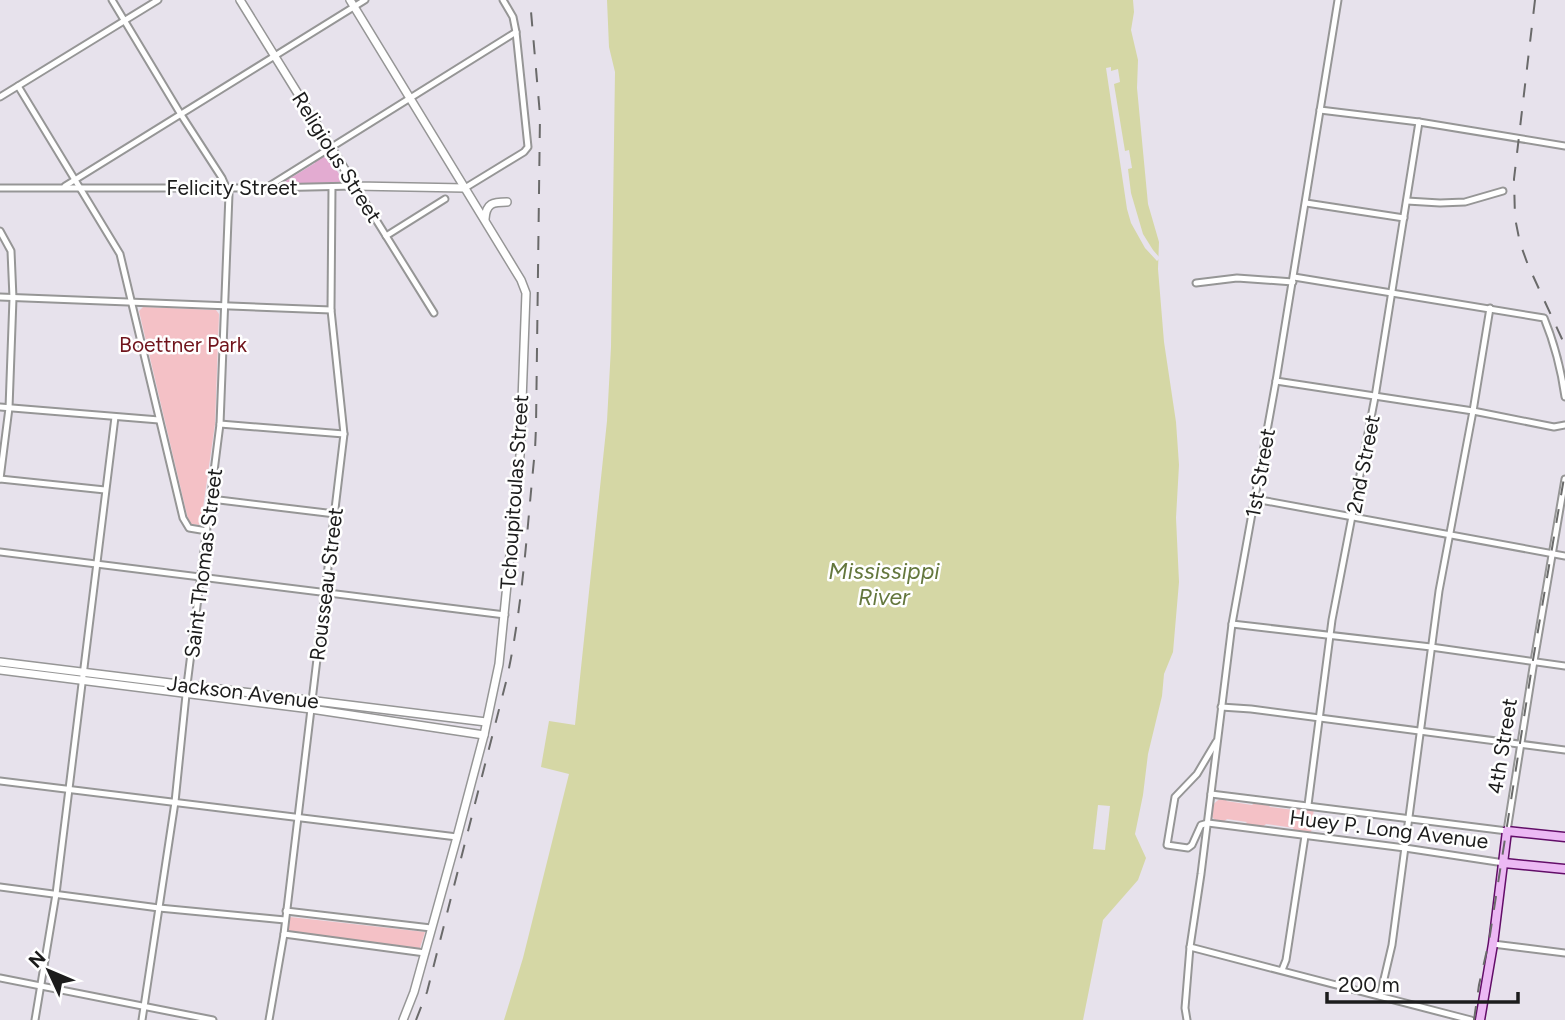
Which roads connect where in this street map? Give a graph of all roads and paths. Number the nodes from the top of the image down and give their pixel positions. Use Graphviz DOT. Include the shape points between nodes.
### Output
graph roads {
  1 [pos="112,0"];
  2 [pos="158,0"];
  3 [pos="240,0"];
  4 [pos="365,0"];
  5 [pos="503,0"];
  6 [pos="1338,0"];
  7 [pos="352,3"];
  8 [pos="124,21"];
  9 [pos="516,32"];
  10 [pos="274,56"];
  11 [pos="18,86"];
  12 [pos="0,97"];
  13 [pos="409,98"];
  14 [pos="1320,110"];
  15 [pos="180,113"];
  16 [pos="1419,122"];
  17 [pos="1565,146"];
  18 [pos="330,147"];
  19 [pos="75,180"];
  20 [pos="355,186"];
  21 [pos="63,187"];
  22 [pos="79,187"];
  23 [pos="226,187"];
  24 [pos="332,187"];
  25 [pos="0,188"];
  26 [pos="266,188"];
  27 [pos="465,188"];
  28 [pos="1503,191"];
  29 [pos="445,199"];
  30 [pos="1407,201"];
  31 [pos="508,202"];
  32 [pos="1306,202"];
  33 [pos="1404,218"];
  34 [pos="484,220"];
  35 [pos="0,231"];
  36 [pos="386,236"];
  37 [pos="1293,280"];
  38 [pos="1196,283"];
  39 [pos="1392,292"];
  40 [pos="0,297"];
  41 [pos="13,298"];
  42 [pos="133,302"];
  43 [pos="225,306"];
  44 [pos="1490,308"];
  45 [pos="331,310"];
  46 [pos="434,313"];
  47 [pos="1276,382"];
  48 [pos="1375,397"];
  49 [pos="1565,397"];
  50 [pos="0,407"];
  51 [pos="9,408"];
  52 [pos="1473,411"];
  53 [pos="115,416"];
  54 [pos="159,420"];
  55 [pos="220,424"];
  56 [pos="1565,425"];
  57 [pos="344,434"];
  58 [pos="0,479"];
  59 [pos="1565,479"];
  60 [pos="105,490"];
  61 [pos="211,499"];
  62 [pos="1255,499"];
  63 [pos="334,514"];
  64 [pos="1353,516"];
  65 [pos="206,531"];
  66 [pos="1450,534"];
  67 [pos="0,552"];
  68 [pos="1552,554"];
  69 [pos="1565,556"];
  70 [pos="97,564"];
  71 [pos="201,577"];
  72 [pos="324,593"];
  73 [pos="505,615"];
  74 [pos="1232,624"];
  75 [pos="1329,636"];
  76 [pos="1431,648"];
  77 [pos="1534,661"];
  78 [pos="0,662"];
  79 [pos="1565,666"];
  80 [pos="0,670"];
  81 [pos="83,676"];
  82 [pos="187,689"];
  83 [pos="312,701"];
  84 [pos="1221,707"];
  85 [pos="311,709"];
  86 [pos="1319,719"];
  87 [pos="486,722"];
  88 [pos="1420,732"];
  89 [pos="484,735"];
  90 [pos="1218,738"];
  91 [pos="1520,745"];
  92 [pos="1565,750"];
  93 [pos="0,780"];
  94 [pos="68,789"];
  95 [pos="1211,794"];
  96 [pos="175,802"];
  97 [pos="1308,805"];
  98 [pos="297,818"];
  99 [pos="1409,818"];
  100 [pos="1208,823"];
  101 [pos="1507,831"];
  102 [pos="457,836"];
  103 [pos="1305,836"];
  104 [pos="1565,837"];
  105 [pos="1405,848"];
  106 [pos="1504,863"];
  107 [pos="1565,869"];
  108 [pos="0,887"];
  109 [pos="55,894"];
  110 [pos="159,908"];
  111 [pos="286,911"];
  112 [pos="285,920"];
  113 [pos="431,928"];
  114 [pos="284,934"];
  115 [pos="1493,944"];
  116 [pos="1190,947"];
  117 [pos="425,953"];
  118 [pos="1565,953"];
  119 [pos="1282,970"];
  120 [pos="0,978"];
  121 [pos="41,985"];
  122 [pos="1381,996"];
  123 [pos="145,1007"];
  124 [pos="204,1019"];
  125 [pos="35,1020"];
  126 [pos="142,1020"];
  127 [pos="213,1020"];
  128 [pos="269,1020"];
  129 [pos="403,1020"];
  130 [pos="1187,1020"];
  131 [pos="1471,1020"];
  132 [pos="1480,1020"];
  1 -- 8 [label="street"];
  2 -- 8 [label="street"];
  3 -- 10 [label="street, Religious Street"];
  4 -- 7 [label="street"];
  5 -- 9 [label="street"];
  6 -- 14 [label="street, 1st Street"];
  7 -- 10 [label="street"];
  7 -- 13 [label="street, Tchoupitoulas Street"];
  8 -- 11 [label="street"];
  8 -- 15 [label="street"];
  9 -- 13 [label="street"];
  9 -- 27 [label="street" via="528,148"];
  10 -- 15 [label="street"];
  10 -- 18 [label="street, Religious Street"];
  11 -- 12 [label="street"];
  11 -- 19 [label="street"];
  13 -- 18 [label="street"];
  13 -- 27 [label="street, Tchoupitoulas Street"];
  14 -- 16 [label="street"];
  14 -- 32 [label="street, 1st Street"];
  15 -- 19 [label="street"];
  15 -- 23 [label="street"];
  16 -- 17 [label="street"];
  16 -- 30 [label="street, 2nd Street"];
  18 -- 20 [label="street, Religious Street"];
  18 -- 26 [label="street"];
  19 -- 21 [label="street"];
  19 -- 22 [label="street"];
  20 -- 24 [label="street, Felicity Street"];
  20 -- 27 [label="street, Felicity Street"];
  20 -- 36 [label="street, Religious Street"];
  21 -- 22 [label="street, Felicity Street"];
  21 -- 25 [label="street, Felicity Street"];
  22 -- 23 [label="street, Felicity Street"];
  22 -- 42 [label="street" via="120,254"];
  23 -- 26 [label="street, Felicity Street"];
  23 -- 43 [label="street, Saint Thomas Street"];
  24 -- 26 [label="street, Felicity Street"];
  24 -- 45 [label="street, Rousseau Street"];
  27 -- 34 [label="street, Tchoupitoulas Street"];
  28 -- 30 [label="street" via="1465,202"];
  29 -- 36 [label="street"];
  30 -- 33 [label="street, 2nd Street"];
  31 -- 34 [label="street" via="488,206"];
  32 -- 33 [label="street"];
  32 -- 37 [label="street, 1st Street"];
  33 -- 39 [label="street, 2nd Street"];
  34 -- 73 [label="street, Tchoupitoulas Street" via="526,293 520,455"];
  35 -- 41 [label="street" via="11,251"];
  36 -- 46 [label="street, Religious Street"];
  37 -- 38 [label="street" via="1237,278"];
  37 -- 39 [label="street"];
  37 -- 47 [label="street, 1st Street"];
  39 -- 44 [label="street"];
  39 -- 48 [label="street, 2nd Street"];
  40 -- 41 [label="street"];
  41 -- 42 [label="street"];
  41 -- 51 [label="street"];
  42 -- 43 [label="street"];
  42 -- 54 [label="street"];
  43 -- 45 [label="street"];
  43 -- 55 [label="street, Saint Thomas Street"];
  44 -- 49 [label="street" via="1544,318 1555,344"];
  44 -- 52 [label="street"];
  45 -- 57 [label="street, Rousseau Street"];
  47 -- 48 [label="street"];
  47 -- 62 [label="street, 1st Street"];
  48 -- 52 [label="street"];
  48 -- 64 [label="street, 2nd Street"];
  50 -- 51 [label="street"];
  51 -- 53 [label="street"];
  51 -- 58 [label="street"];
  52 -- 56 [label="street" via="1554,427"];
  52 -- 66 [label="street"];
  53 -- 54 [label="street"];
  53 -- 60 [label="street"];
  54 -- 65 [label="street" via="186,524"];
  55 -- 57 [label="street"];
  55 -- 61 [label="street, Saint Thomas Street"];
  57 -- 63 [label="street, Rousseau Street"];
  58 -- 60 [label="street"];
  59 -- 68 [label="street, 4th Street"];
  60 -- 70 [label="street"];
  61 -- 63 [label="street"];
  61 -- 65 [label="street, Saint Thomas Street"];
  62 -- 64 [label="street"];
  62 -- 74 [label="street, 1st Street"];
  63 -- 72 [label="street, Rousseau Street"];
  64 -- 66 [label="street"];
  64 -- 75 [label="street, 2nd Street"];
  65 -- 71 [label="street, Saint Thomas Street"];
  66 -- 68 [label="street"];
  66 -- 76 [label="street"];
  67 -- 70 [label="street"];
  68 -- 69 [label="street"];
  68 -- 77 [label="street, 4th Street"];
  70 -- 71 [label="street"];
  70 -- 81 [label="street"];
  71 -- 72 [label="street"];
  71 -- 82 [label="street, Saint Thomas Street"];
  72 -- 73 [label="street"];
  72 -- 83 [label="street, Rousseau Street"];
  73 -- 87 [label="street, Tchoupitoulas Street"];
  74 -- 75 [label="street"];
  74 -- 84 [label="street, 1st Street"];
  75 -- 76 [label="street"];
  75 -- 86 [label="street, 2nd Street"];
  76 -- 77 [label="street"];
  76 -- 88 [label="street"];
  77 -- 79 [label="street"];
  77 -- 91 [label="street, 4th Street"];
  78 -- 81 [label="street, Jackson Avenue"];
  80 -- 81 [label="street, Jackson Avenue"];
  81 -- 82 [label="street, Jackson Avenue"];
  81 -- 94 [label="street"];
  82 -- 83 [label="street, Jackson Avenue"];
  82 -- 85 [label="street, Jackson Avenue"];
  82 -- 96 [label="street, Saint Thomas Street"];
  83 -- 85 [label="street, Rousseau Street"];
  83 -- 87 [label="street, Jackson Avenue"];
  84 -- 86 [label="street"];
  84 -- 90 [label="street, 1st Street"];
  85 -- 89 [label="street, Jackson Avenue"];
  85 -- 98 [label="street, Rousseau Street"];
  86 -- 88 [label="street"];
  86 -- 97 [label="street, 2nd Street"];
  87 -- 89 [label="street, Tchoupitoulas Street"];
  88 -- 91 [label="street"];
  88 -- 99 [label="street"];
  89 -- 102 [label="street, Tchoupitoulas Street"];
  90 -- 95 [label="street, 1st Street"];
  90 -- 100 [label="street" via="1198,774 1175,797 1167,845 1188,848 1201,825"];
  91 -- 92 [label="street"];
  91 -- 101 [label="street, 4th Street"];
  93 -- 94 [label="street"];
  94 -- 96 [label="street"];
  94 -- 109 [label="street"];
  95 -- 97 [label="street, Huey P. Long Avenue"];
  95 -- 100 [label="street, 1st Street"];
  96 -- 98 [label="street"];
  96 -- 110 [label="street, Saint Thomas Street"];
  97 -- 99 [label="street, Huey P. Long Avenue"];
  98 -- 102 [label="street"];
  98 -- 111 [label="street, Rousseau Street"];
  99 -- 101 [label="street, Huey P. Long Avenue"];
  99 -- 105 [label="street"];
  100 -- 103 [label="street, Huey P. Long Avenue"];
  100 -- 116 [label="street, 1st Street"];
  101 -- 104 [label="main road, Huey P. Long Avenue"];
  101 -- 106 [label="main road, 4th Street"];
  102 -- 113 [label="street, Tchoupitoulas Street"];
  103 -- 105 [label="street, Huey P. Long Avenue"];
  103 -- 119 [label="street"];
  105 -- 106 [label="street, Huey P. Long Avenue"];
  105 -- 122 [label="street"];
  106 -- 107 [label="main road, Huey P. Long Avenue"];
  106 -- 115 [label="main road, 4th Street"];
  108 -- 109 [label="street"];
  109 -- 110 [label="street"];
  109 -- 121 [label="street"];
  110 -- 112 [label="street"];
  110 -- 123 [label="street, Saint Thomas Street"];
  111 -- 112 [label="street, Rousseau Street"];
  111 -- 113 [label="street"];
  112 -- 114 [label="street, Rousseau Street"];
  113 -- 117 [label="street, Tchoupitoulas Street"];
  114 -- 117 [label="street"];
  114 -- 128 [label="street, Rousseau Street"];
  115 -- 118 [label="street"];
  115 -- 132 [label="main road, 4th Street"];
  116 -- 119 [label="street"];
  116 -- 130 [label="street, 1st Street"];
  117 -- 129 [label="street, Tchoupitoulas Street"];
  119 -- 122 [label="street"];
  120 -- 121 [label="street"];
  121 -- 123 [label="street"];
  121 -- 125 [label="street"];
  122 -- 131 [label="street"];
  123 -- 124 [label="street"];
  123 -- 126 [label="street, Saint Thomas Street"];
  124 -- 127 [label="street"];
}
